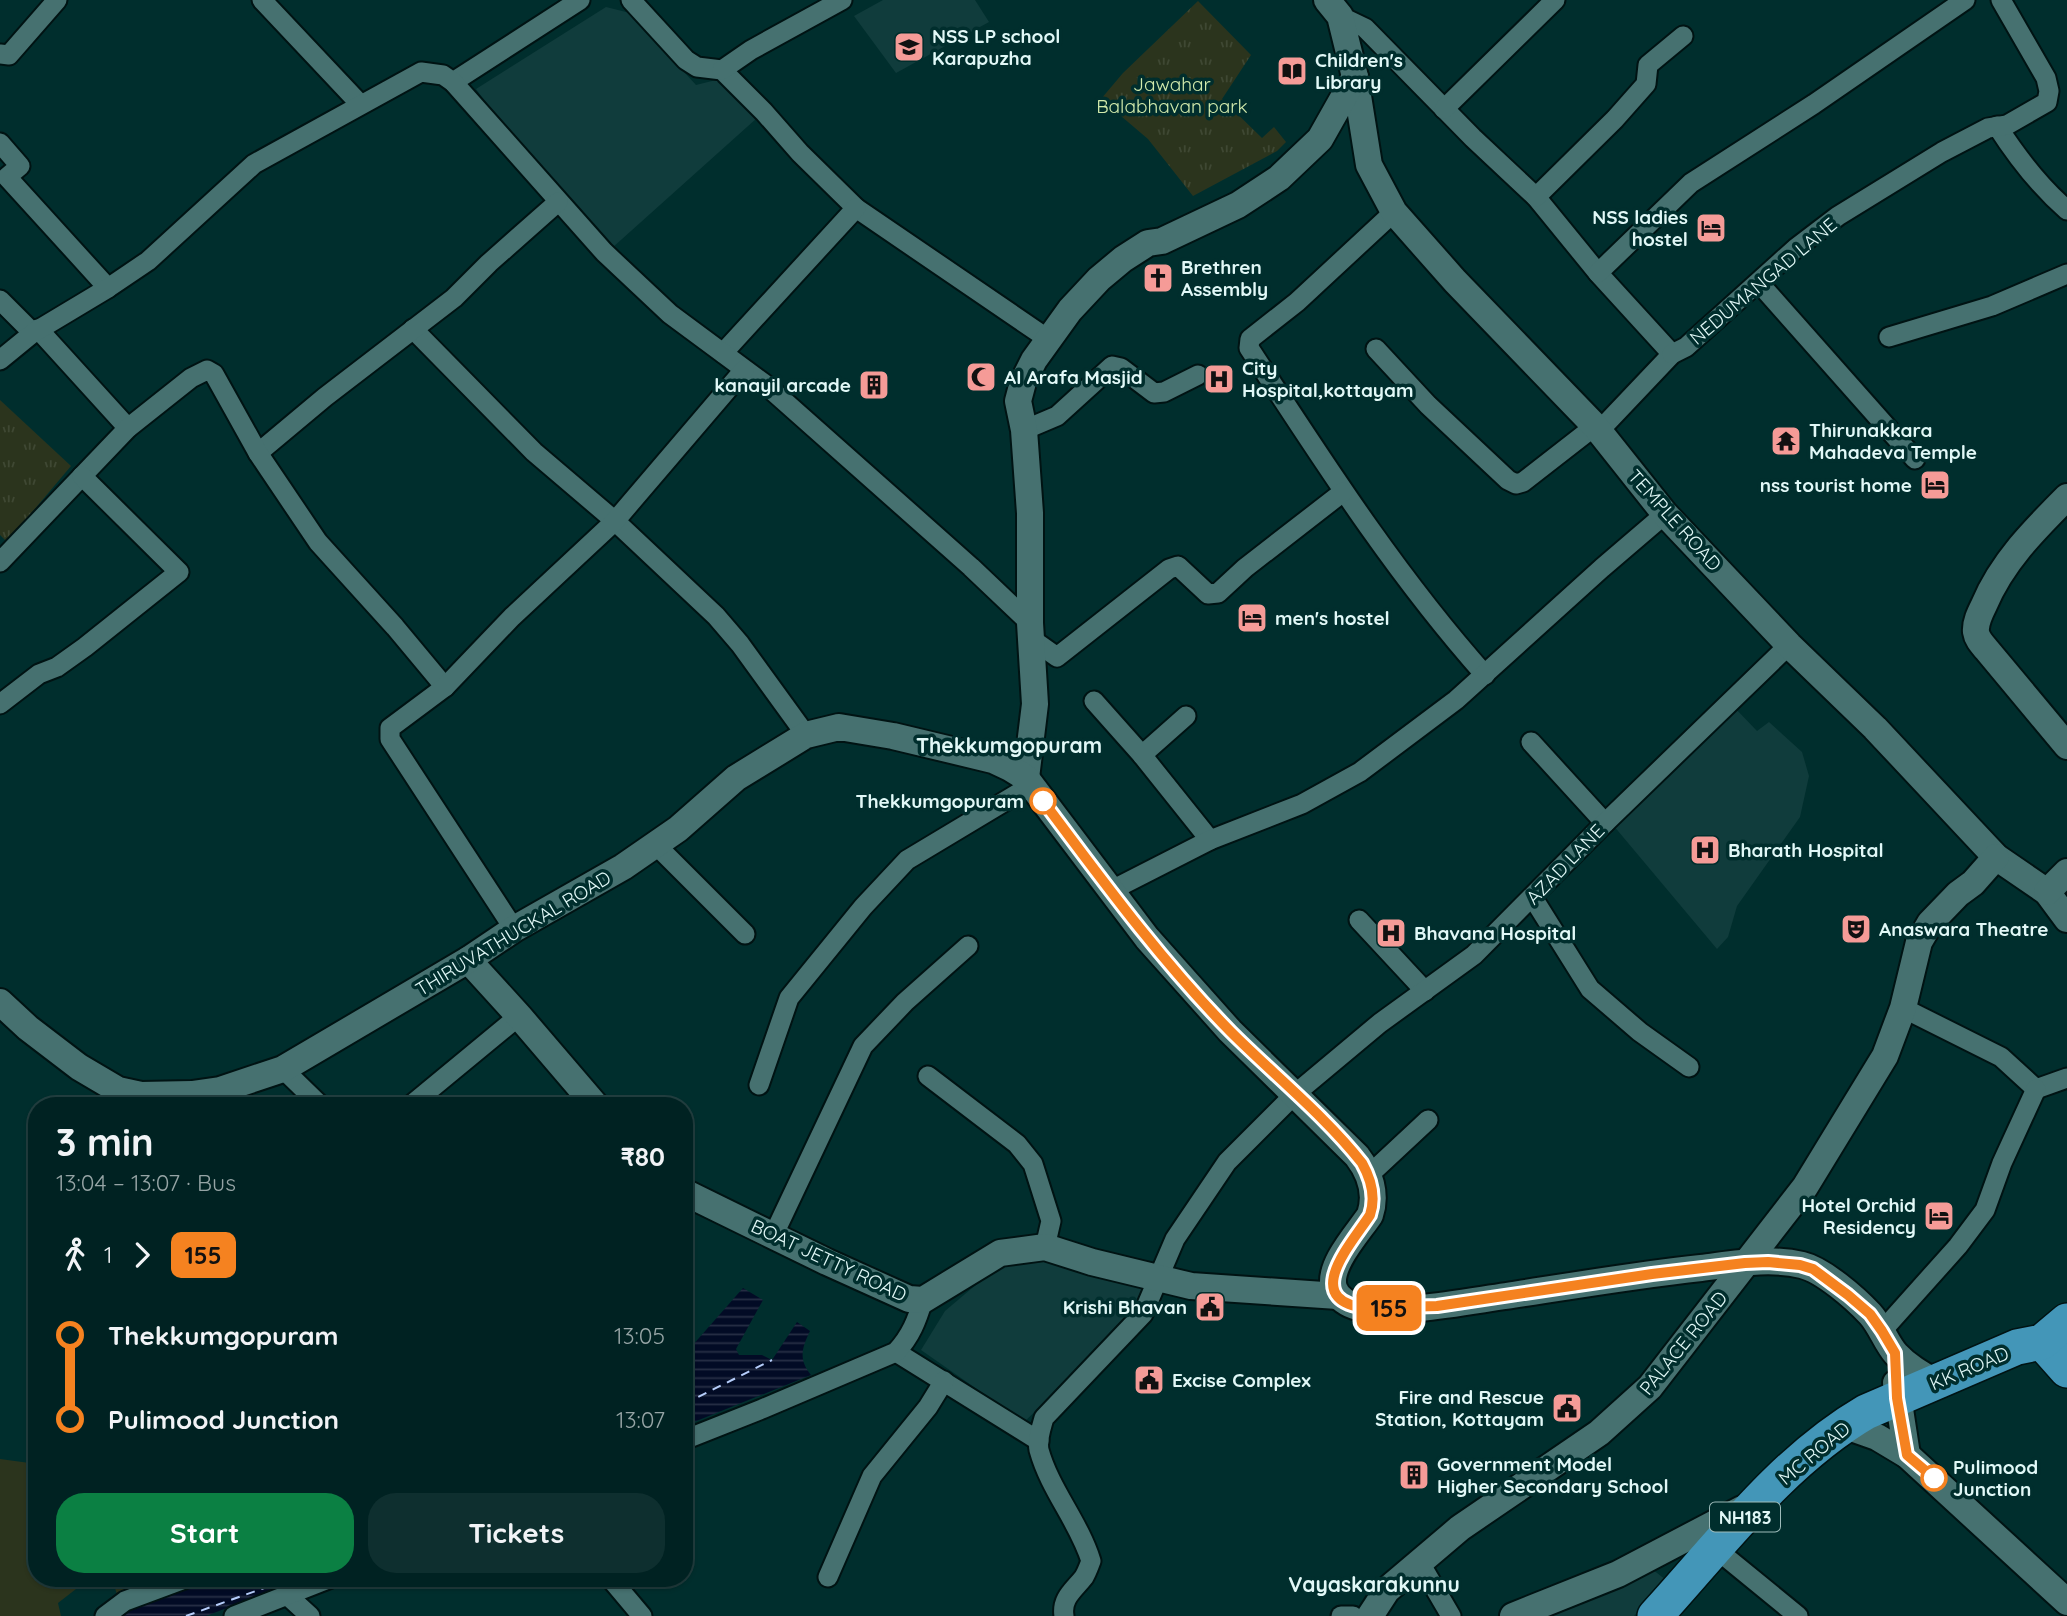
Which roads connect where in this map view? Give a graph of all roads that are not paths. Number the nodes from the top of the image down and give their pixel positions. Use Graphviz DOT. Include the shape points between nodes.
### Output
graph roads {
  1 [pos="57,0"];
  2 [pos="263,0"];
  3 [pos="580,0"];
  4 [pos="631,0"];
  5 [pos="842,0"];
  6 [pos="1555,0"];
  7 [pos="1965,0"];
  8 [pos="2001,0"];
  9 [pos="1333,8"];
  10 [pos="1683,36"];
  11 [pos="0,54"];
  12 [pos="722,70"];
  13 [pos="1354,76"];
  14 [pos="453,82"];
  15 [pos="2067,100"];
  16 [pos="2047,103"];
  17 [pos="360,104"];
  18 [pos="1444,109"];
  19 [pos="1997,125"];
  20 [pos="0,143"];
  21 [pos="1536,197"];
  22 [pos="558,202"];
  23 [pos="856,208"];
  24 [pos="2067,210"];
  25 [pos="1394,212"];
  26 [pos="1598,273"];
  27 [pos="2067,274"];
  28 [pos="1759,283"];
  29 [pos="108,288"];
  30 [pos="0,300"];
  31 [pos="413,330"];
  32 [pos="35,331"];
  33 [pos="1888,337"];
  34 [pos="1048,339"];
  35 [pos="1376,349"];
  36 [pos="723,353"];
  37 [pos="1672,354"];
  38 [pos="0,359"];
  39 [pos="744,370"];
  40 [pos="1198,375"];
  41 [pos="128,428"];
  42 [pos="1597,428"];
  43 [pos="1024,430"];
  44 [pos="258,453"];
  45 [pos="1915,459"];
  46 [pos="82,476"];
  47 [pos="1343,492"];
  48 [pos="2067,497"];
  49 [pos="1665,514"];
  50 [pos="615,521"];
  51 [pos="0,562"];
  52 [pos="1031,632"];
  53 [pos="1789,645"];
  54 [pos="1485,675"];
  55 [pos="445,687"];
  56 [pos="1094,701"];
  57 [pos="0,704"];
  58 [pos="1186,716"];
  59 [pos="806,735"];
  60 [pos="1531,742"];
  61 [pos="2067,746"];
  62 [pos="1142,755"];
  63 [pos="1029,782"];
  64 [pos="1605,822"];
  65 [pos="1210,840"];
  66 [pos="656,845"];
  67 [pos="1996,857"];
  68 [pos="2067,872"];
  69 [pos="1110,891"];
  70 [pos="2047,892"];
  71 [pos="1533,898"];
  72 [pos="2067,919"];
  73 [pos="1359,920"];
  74 [pos="514,929"];
  75 [pos="745,934"];
  76 [pos="968,946"];
  77 [pos="468,960"];
  78 [pos="1425,991"];
  79 [pos="0,1002"];
  80 [pos="1903,1009"];
  81 [pos="519,1016"];
  82 [pos="1689,1067"];
  83 [pos="283,1069"];
  84 [pos="928,1076"];
  85 [pos="2067,1078"];
  86 [pos="759,1085"];
  87 [pos="2036,1089"];
  88 [pos="1295,1094"];
  89 [pos="312,1097"];
  90 [pos="421,1097"];
  91 [pos="588,1097"];
  92 [pos="1428,1120"];
  93 [pos="1368,1175"];
  94 [pos="693,1196"];
  95 [pos="774,1234"];
  96 [pos="1045,1247"];
  97 [pos="1745,1263"];
  98 [pos="1159,1277"];
  99 [pos="1338,1296"];
  100 [pos="923,1300"];
  101 [pos="2055,1331"];
  102 [pos="1889,1342"];
  103 [pos="897,1352"];
  104 [pos="2067,1370"];
  105 [pos="944,1381"];
  106 [pos="1935,1382"];
  107 [pos="1897,1398"];
  108 [pos="1843,1425"];
  109 [pos="693,1436"];
  110 [pos="1039,1441"];
  111 [pos="1907,1455"];
  112 [pos="1762,1498"];
  113 [pos="1716,1549"];
  114 [pos="1419,1563"];
  115 [pos="828,1577"];
  116 [pos="163,1587"];
  117 [pos="308,1587"];
  118 [pos="618,1587"];
  119 [pos="287,1595"];
  120 [pos="2067,1602"];
  121 [pos="105,1616"];
  122 [pos="234,1616"];
  123 [pos="310,1616"];
  124 [pos="642,1616"];
  125 [pos="1064,1616"];
  126 [pos="1341,1616"];
  127 [pos="1353,1616"];
  128 [pos="1370,1616"];
  129 [pos="1451,1616"];
  130 [pos="1513,1616"];
  131 [pos="1655,1616"];
  132 [pos="1798,1616"];
  1 -- 11 [label="street" via="9,55"];
  2 -- 17 [label="street"];
  3 -- 14 [label="street"];
  4 -- 12 [label="street" via="686,60 698,67"];
  5 -- 12 [label="street"];
  6 -- 18 [label="street"];
  7 -- 26 [label="street" via="1691,183"];
  8 -- 16 [label="street" via="2046,78"];
  9 -- 13 [label="main road, TEMPLE ROAD"];
  9 -- 18 [label="street" via="1365,28"];
  10 -- 21 [label="street" via="1648,65 1646,84"];
  12 -- 23 [label="street"];
  13 -- 25 [label="main road, TEMPLE ROAD" via="1369,165"];
  13 -- 34 [label="main road" via="1320,139 1298,162 1238,205 1162,241 1148,243 1123,259 1098,279"];
  14 -- 17 [label="street" via="443,75 421,72"];
  14 -- 22 [label="street"];
  15 -- 16 [label="street"];
  16 -- 19 [label="street, NEDUMANGAD LANE" via="2007,125"];
  17 -- 29 [label="street" via="254,164 148,261"];
  18 -- 21 [label="street"];
  19 -- 24 [label="street" via="2044,190"];
  19 -- 28 [label="street, NEDUMANGAD LANE" via="1942,152 1856,205 1796,248"];
  20 -- 29 [label="street" via="20,166 7,177"];
  21 -- 26 [label="street"];
  22 -- 31 [label="street"];
  22 -- 36 [label="street" via="670,314"];
  23 -- 34 [label="street"];
  23 -- 36 [label="street"];
  25 -- 42 [label="main road, TEMPLE ROAD"];
  25 -- 47 [label="street" via="1250,339 1249,348"];
  26 -- 37 [label="street"];
  27 -- 33 [label="street" via="1992,306"];
  28 -- 37 [label="street, NEDUMANGAD LANE"];
  28 -- 45 [label="street"];
  29 -- 32 [label="street"];
  30 -- 32 [label="street"];
  31 -- 44 [label="street"];
  31 -- 50 [label="street" via="534,452"];
  32 -- 38 [label="street"];
  32 -- 41 [label="street"];
  34 -- 43 [label="main road" via="1023,382 1018,401"];
  35 -- 42 [label="street, NEDUMANGAD LANE" via="1428,405 1516,484"];
  36 -- 39 [label="street"];
  37 -- 42 [label="street, NEDUMANGAD LANE"];
  39 -- 50 [label="street"];
  39 -- 52 [label="street" via="971,567"];
  40 -- 43 [label="street" via="1154,393 1112,366 1057,416"];
  41 -- 44 [label="street" via="206,370 214,374"];
  41 -- 46 [label="street"];
  42 -- 49 [label="main road, TEMPLE ROAD"];
  43 -- 52 [label="main road"];
  44 -- 55 [label="street" via="318,542"];
  46 -- 51 [label="street"];
  46 -- 57 [label="street" via="179,572 85,647"];
  47 -- 52 [label="street" via="1218,593 1208,594 1178,566 1057,657"];
  47 -- 54 [label="street"];
  48 -- 61 [label="main road" via="2025,538 2001,571 1976,625 1976,635 1987,650"];
  49 -- 53 [label="main road, TEMPLE ROAD"];
  49 -- 54 [label="street"];
  50 -- 55 [label="street"];
  50 -- 59 [label="street" via="716,616"];
  52 -- 63 [label="main road" via="1035,704"];
  53 -- 64 [label="street, AZAD LANE"];
  53 -- 67 [label="main road, TEMPLE ROAD" via="1875,728"];
  54 -- 65 [label="street" via="1360,772 1302,804"];
  55 -- 74 [label="street" via="390,729 390,739"];
  56 -- 62 [label="street"];
  58 -- 62 [label="street"];
  59 -- 63 [label="main road, THIRUVATHUCKAL ROAD" via="839,727 893,736 993,760"];
  59 -- 66 [label="main road, THIRUVATHUCKAL ROAD" via="736,778"];
  60 -- 64 [label="street"];
  62 -- 65 [label="street"];
  63 -- 69 [label="main road"];
  63 -- 86 [label="street" via="907,860 863,907 789,998"];
  64 -- 71 [label="street, AZAD LANE"];
  65 -- 69 [label="street"];
  66 -- 74 [label="main road, THIRUVATHUCKAL ROAD"];
  66 -- 75 [label="street"];
  67 -- 70 [label="main road, TEMPLE ROAD"];
  67 -- 80 [label="main road, PALACE ROAD" via="1930,923 1919,942"];
  68 -- 70 [label="main road"];
  69 -- 88 [label="main road" via="1214,1013"];
  70 -- 72 [label="main road, TEMPLE ROAD"];
  71 -- 78 [label="street, AZAD LANE" via="1474,955"];
  71 -- 82 [label="street" via="1590,989"];
  73 -- 78 [label="street"];
  74 -- 77 [label="main road, THIRUVATHUCKAL ROAD"];
  76 -- 95 [label="street" via="863,1046"];
  77 -- 81 [label="main road"];
  77 -- 83 [label="main road, THIRUVATHUCKAL ROAD"];
  78 -- 88 [label="street, AZAD LANE"];
  79 -- 83 [label="main road, THIRUVATHUCKAL ROAD" via="79,1067 131,1095 220,1090"];
  80 -- 87 [label="street" via="2001,1057"];
  80 -- 97 [label="main road, PALACE ROAD" via="1885,1056 1860,1100 1805,1187"];
  81 -- 90 [label="street"];
  81 -- 91 [label="main road"];
  83 -- 89 [label="street"];
  84 -- 96 [label="street" via="1017,1144 1033,1164 1051,1221"];
  85 -- 87 [label="street"];
  87 -- 102 [label="street" via="1985,1210"];
  88 -- 93 [label="main road" via="1357,1156"];
  88 -- 98 [label="street, AZAD LANE" via="1227,1162 1175,1239"];
  92 -- 93 [label="street"];
  93 -- 99 [label="main road" via="1373,1205 1336,1266 1333,1276"];
  94 -- 95 [label="main road, BOAT JETTY ROAD"];
  95 -- 100 [label="main road, BOAT JETTY ROAD" via="909,1299"];
  96 -- 98 [label="main road, BOAT JETTY ROAD"];
  96 -- 100 [label="main road, BOAT JETTY ROAD" via="1000,1253"];
  97 -- 99 [label="main road, BOAT JETTY ROAD" via="1437,1306 1366,1308"];
  97 -- 102 [label="main road, BOAT JETTY ROAD" via="1813,1269 1870,1314"];
  97 -- 114 [label="main road, PALACE ROAD" via="1650,1387 1600,1433 1460,1528"];
  98 -- 99 [label="main road, BOAT JETTY ROAD" via="1191,1286"];
  98 -- 110 [label="street, AZAD LANE" via="1143,1314 1044,1418"];
  100 -- 103 [label="street" via="907,1341"];
  101 -- 104 [label="highway"];
  101 -- 106 [label="highway, KK ROAD / NH183"];
  102 -- 106 [label="main road, BOAT JETTY ROAD" via="1917,1372"];
  102 -- 107 [label="main road"];
  103 -- 105 [label="street"];
  103 -- 109 [label="street"];
  105 -- 110 [label="street"];
  105 -- 115 [label="street" via="872,1476"];
  106 -- 107 [label="highway, KK ROAD / NH183"];
  107 -- 108 [label="highway, MC ROAD / NH183"];
  107 -- 111 [label="main road"];
  108 -- 111 [label="main road" via="1877,1437"];
  108 -- 112 [label="highway, MC ROAD / NH183"];
  110 -- 125 [label="street" via="1052,1481 1091,1561 1062,1606"];
  111 -- 120 [label="main road"];
  112 -- 113 [label="highway, MC ROAD / NH183"];
  112 -- 130 [label="main road" via="1618,1574"];
  113 -- 131 [label="highway, MC ROAD / NH183"];
  113 -- 132 [label="street"];
  114 -- 128 [label="main road, PALACE ROAD" via="1387,1590"];
  114 -- 129 [label="street"];
  116 -- 121 [label="street" via="125,1601"];
  117 -- 119 [label="street"];
  118 -- 124 [label="street"];
  119 -- 122 [label="street"];
  119 -- 123 [label="street"];
  126 -- 127 [label="street"];
}
